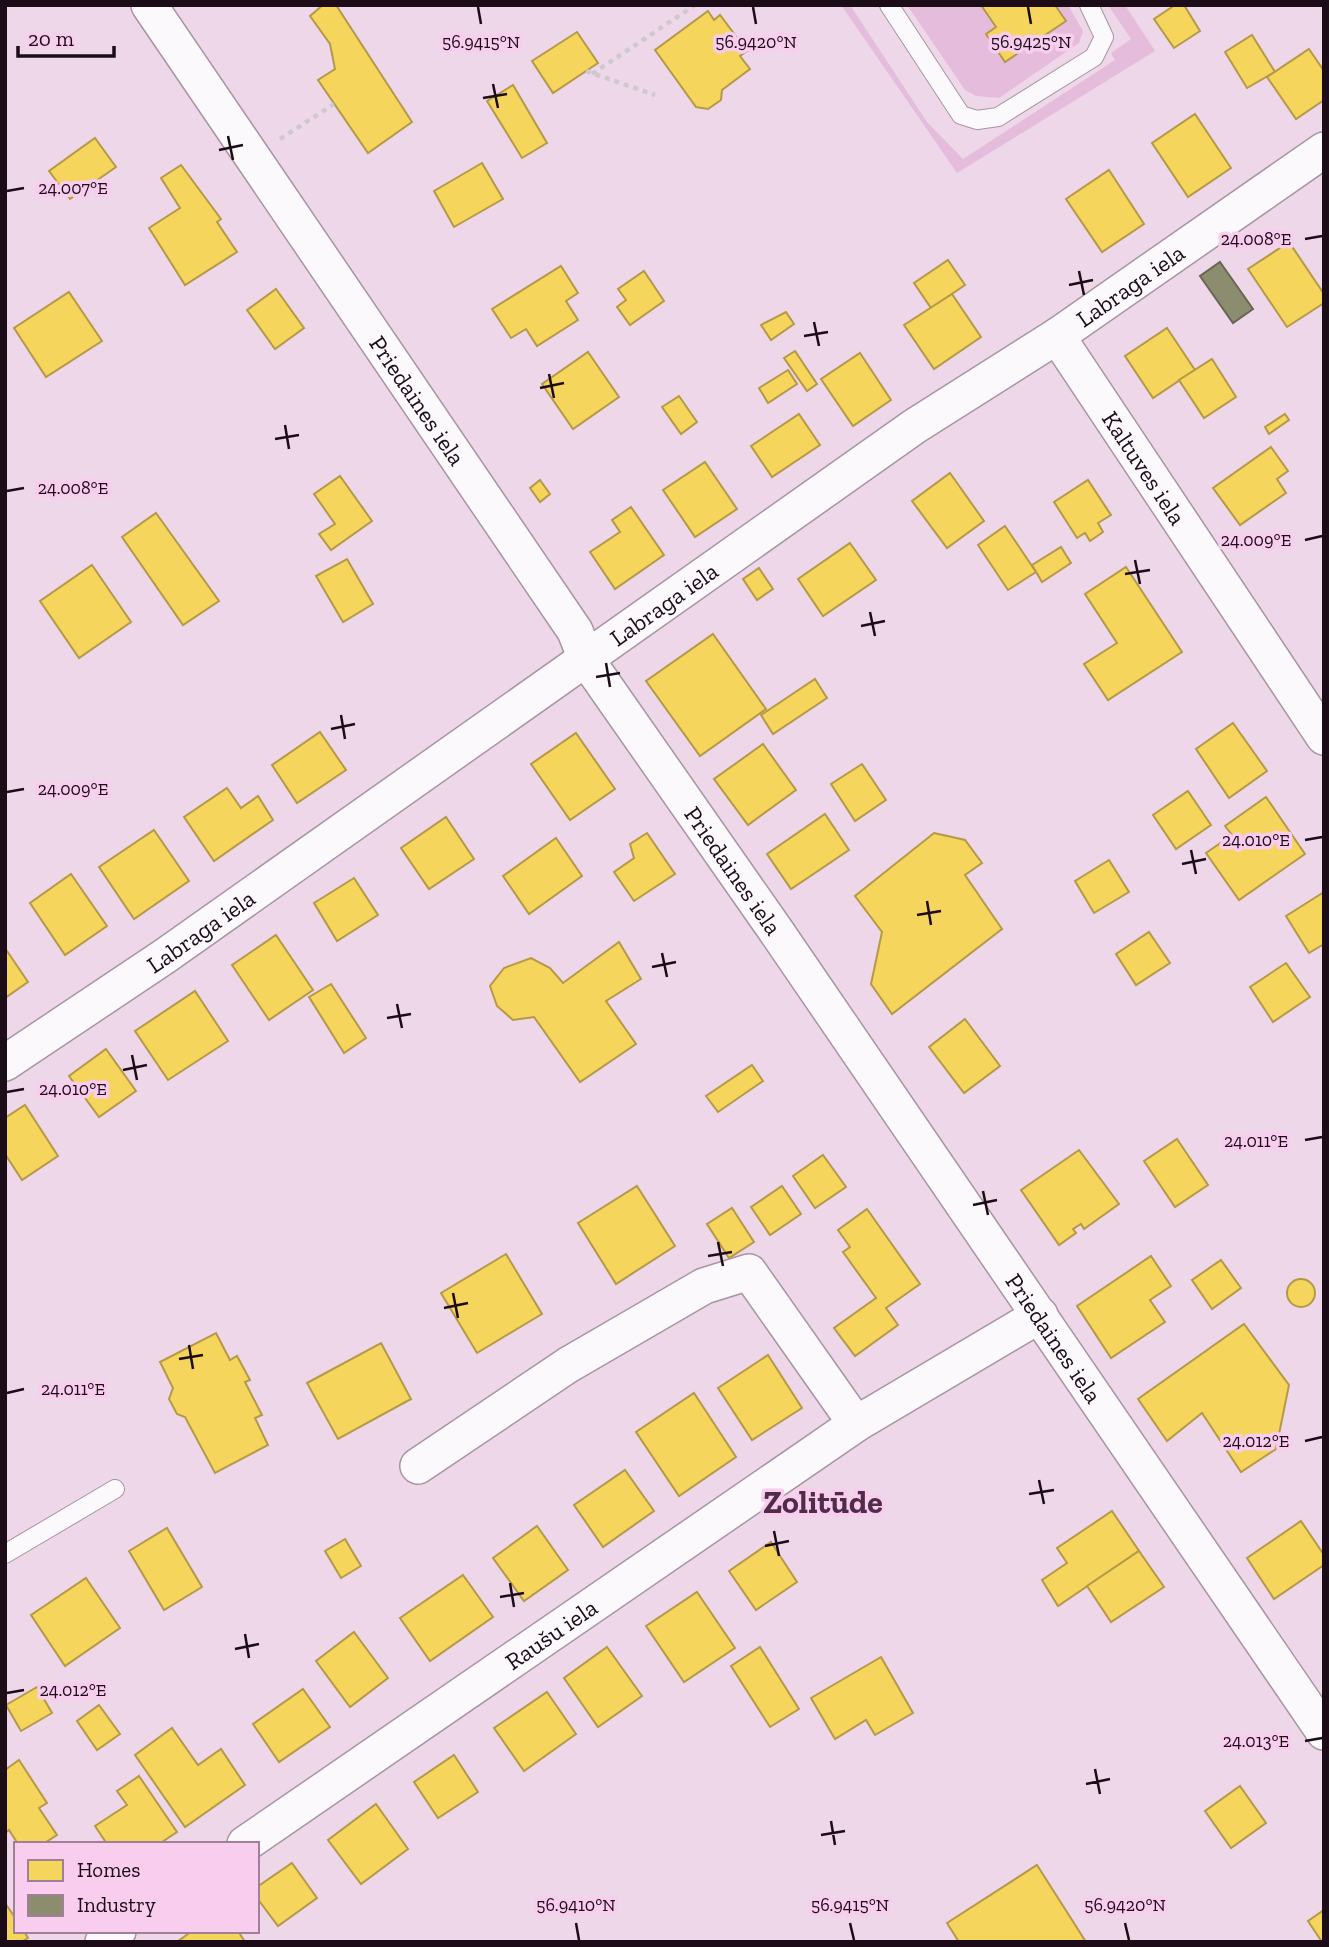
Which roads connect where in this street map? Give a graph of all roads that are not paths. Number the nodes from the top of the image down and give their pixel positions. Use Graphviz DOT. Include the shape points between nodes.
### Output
graph roads {
  1 [pos="149,5"];
  2 [pos="889,5"];
  3 [pos="1089,5"];
  4 [pos="1324,149"];
  5 [pos="1056,337"];
  6 [pos="586,659"];
  7 [pos="1324,737"];
  8 [pos="5,1063"];
  9 [pos="1040,1315"];
  10 [pos="856,1424"];
  11 [pos="418,1466"];
  12 [pos="115,1489"];
  13 [pos="5,1554"];
  14 [pos="1324,1732"];
  15 [pos="248,1842"];
  1 -- 6 [label="street, Priedaines iela" via="575,631"];
  2 -- 3 [label="lane" via="961,115 977,120 998,117 1094,57 1104,37"];
  4 -- 5 [label="street, Labraga iela"];
  5 -- 6 [label="street, Labraga iela" via="915,426"];
  5 -- 7 [label="street, Kaltuves iela"];
  6 -- 8 [label="street, Labraga iela"];
  6 -- 9 [label="street, Priedaines iela"];
  9 -- 10 [label="street, Raušu iela"];
  9 -- 14 [label="street, Priedaines iela"];
  10 -- 11 [label="street" via="749,1272 704,1286 568,1364"];
  10 -- 15 [label="street, Raušu iela"];
  12 -- 13 [label="lane"];
}
